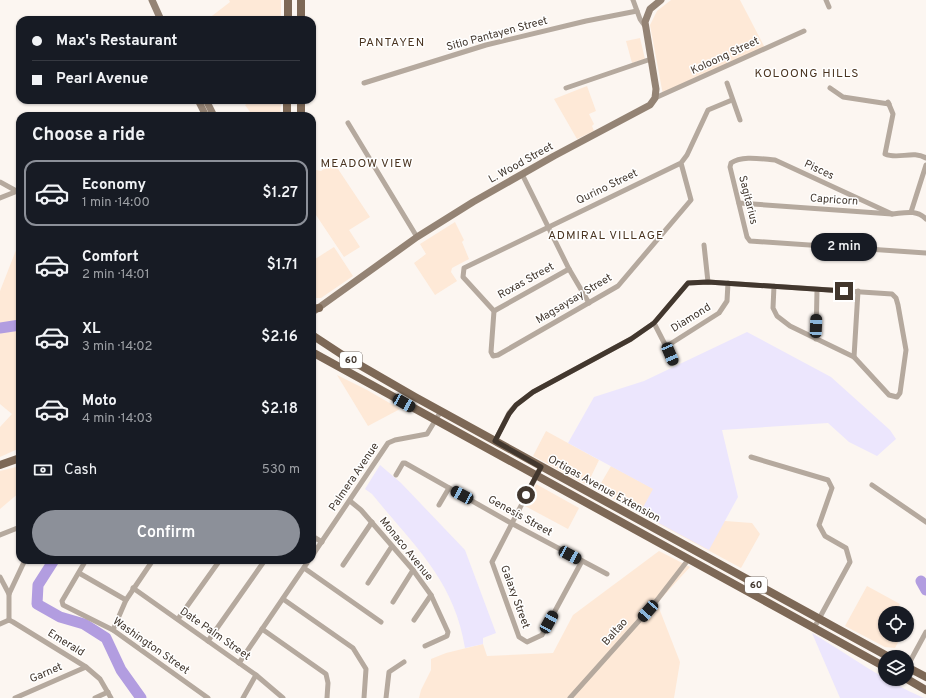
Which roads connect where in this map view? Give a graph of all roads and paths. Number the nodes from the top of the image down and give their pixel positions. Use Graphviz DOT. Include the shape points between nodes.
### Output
graph roads {
  1 [pos="152,0"];
  2 [pos="633,0"];
  3 [pos="661,0"];
  4 [pos="826,0"];
  5 [pos="288,3"];
  6 [pos="301,3"];
  7 [pos="829,7"];
  8 [pos="637,11"];
  9 [pos="159,16"];
  10 [pos="288,16"];
  11 [pos="301,16"];
  12 [pos="645,26"];
  13 [pos="804,31"];
  14 [pos="651,59"];
  15 [pos="364,83"];
  16 [pos="727,83"];
  17 [pos="566,88"];
  18 [pos="830,88"];
  19 [pos="655,98"];
  20 [pos="732,100"];
  21 [pos="740,120"];
  22 [pos="348,123"];
  23 [pos="926,158"];
  24 [pos="734,161"];
  25 [pos="681,163"];
  26 [pos="926,165"];
  27 [pos="522,174"];
  28 [pos="924,178"];
  29 [pos="0,182"];
  30 [pos="16,191"];
  31 [pos="16,193"];
  32 [pos="0,198"];
  33 [pos="739,203"];
  34 [pos="911,212"];
  35 [pos="892,214"];
  36 [pos="926,219"];
  37 [pos="548,227"];
  38 [pos="417,237"];
  39 [pos="704,245"];
  40 [pos="926,253"];
  41 [pos="569,268"];
  42 [pos="708,282"];
  43 [pos="728,283"];
  44 [pos="774,286"];
  45 [pos="817,290"];
  46 [pos="858,291"];
  47 [pos="589,302"];
  48 [pos="316,308"];
  49 [pos="494,311"];
  50 [pos="654,323"];
  51 [pos="316,338"];
  52 [pos="816,339"];
  53 [pos="667,346"];
  54 [pos="316,354"];
  55 [pos="854,357"];
  56 [pos="674,362"];
  57 [pos="441,412"];
  58 [pos="436,421"];
  59 [pos="495,441"];
  60 [pos="751,457"];
  61 [pos="16,459"];
  62 [pos="0,465"];
  63 [pos="541,467"];
  64 [pos="396,475"];
  65 [pos="536,476"];
  66 [pos="872,485"];
  67 [pos="449,488"];
  68 [pos="350,501"];
  69 [pos="439,505"];
  70 [pos="372,522"];
  71 [pos="926,522"];
  72 [pos="511,523"];
  73 [pos="16,529"];
  74 [pos="0,535"];
  75 [pos="316,538"];
  76 [pos="322,542"];
  77 [pos="392,546"];
  78 [pos="316,550"];
  79 [pos="693,550"];
  80 [pos="688,560"];
  81 [pos="582,561"];
  82 [pos="23,564"];
  83 [pos="84,564"];
  84 [pos="150,564"];
  85 [pos="217,564"];
  86 [pos="262,564"];
  87 [pos="306,564"];
  88 [pos="343,565"];
  89 [pos="304,568"];
  90 [pos="413,570"];
  91 [pos="79,573"];
  92 [pos="607,574"];
  93 [pos="0,577"];
  94 [pos="368,583"];
  95 [pos="133,588"];
  96 [pos="9,594"];
  97 [pos="431,595"];
  98 [pos="283,599"];
  99 [pos="126,600"];
  100 [pos="393,602"];
  101 [pos="178,619"];
  102 [pos="818,619"];
  103 [pos="9,620"];
  104 [pos="414,620"];
  105 [pos="381,622"];
  106 [pos="0,624"];
  107 [pos="814,628"];
  108 [pos="262,629"];
  109 [pos="113,630"];
  110 [pos="926,632"];
  111 [pos="208,641"];
  112 [pos="425,646"];
  113 [pos="878,651"];
  114 [pos="914,654"];
  115 [pos="404,662"];
  116 [pos="239,663"];
  117 [pos="878,663"];
  118 [pos="86,667"];
  119 [pos="914,671"];
  120 [pos="256,675"];
  121 [pos="926,678"];
  122 [pos="914,683"];
  123 [pos="926,690"];
  124 [pos="108,692"];
  125 [pos="15,698"];
  126 [pos="95,698"];
  127 [pos="111,698"];
  128 [pos="208,698"];
  129 [pos="243,698"];
  130 [pos="283,698"];
  131 [pos="326,698"];
  132 [pos="364,698"];
  133 [pos="386,698"];
  134 [pos="570,698"];
  1 -- 9 [label="main road"];
  2 -- 8 [label="street"];
  3 -- 12 [label="main road" via="648,11"];
  4 -- 7 [label="street"];
  5 -- 6 [label="main road"];
  5 -- 10 [label="main road"];
  6 -- 11 [label="main road"];
  8 -- 12 [label="street"];
  8 -- 15 [label="street, Sitio Pantayen Street" via="486,45"];
  12 -- 14 [label="main road"];
  13 -- 19 [label="street, Koloong Street"];
  14 -- 17 [label="street"];
  14 -- 19 [label="main road" via="656,85"];
  16 -- 20 [label="street"];
  18 -- 23 [label="street" via="843,97 888,103 892,114 884,154 892,157 914,155"];
  19 -- 27 [label="main road, L. Wood Street" via="646,108"];
  20 -- 21 [label="street"];
  20 -- 25 [label="street" via="708,110"];
  22 -- 38 [label="street"];
  24 -- 33 [label="street, Sagitarius" via="730,167"];
  24 -- 35 [label="street, Pisces" via="756,158 775,160"];
  25 -- 37 [label="street, Qurino Street"];
  25 -- 47 [label="street, Magsaysay Street" via="691,200 618,286"];
  26 -- 28 [label="street"];
  27 -- 37 [label="street"];
  27 -- 38 [label="main road, L. Wood Street"];
  28 -- 34 [label="street"];
  29 -- 30 [label="street"];
  31 -- 32 [label="street"];
  33 -- 35 [label="street, Capricorn"];
  33 -- 40 [label="street, Sagitarius" via="750,241"];
  34 -- 35 [label="street, Capricorn"];
  34 -- 36 [label="street"];
  37 -- 41 [label="street"];
  37 -- 49 [label="street, Qurino Street" via="464,268 463,277"];
  38 -- 48 [label="main road, L. Wood Street"];
  39 -- 42 [label="street"];
  41 -- 47 [label="street"];
  41 -- 49 [label="street, Roxas Street"];
  42 -- 43 [label="street"];
  42 -- 50 [label="street" via="693,282 684,286"];
  43 -- 44 [label="street"];
  43 -- 53 [label="street, Diamond" via="727,301 719,313"];
  44 -- 45 [label="street"];
  44 -- 52 [label="street" via="773,308 777,316 790,326"];
  45 -- 46 [label="street"];
  45 -- 52 [label="street"];
  46 -- 55 [label="street"];
  46 -- 55 [label="street" via="892,294 896,298 906,350 900,393 897,397 889,395"];
  47 -- 49 [label="street, Magsaysay Street" via="493,356 491,352"];
  50 -- 53 [label="street"];
  50 -- 59 [label="street" via="631,339 533,392 509,414"];
  51 -- 57 [label="main road, Ortigas Avenue Extension / 60"];
  52 -- 55 [label="street"];
  53 -- 56 [label="street"];
  54 -- 58 [label="main road, Ortigas Avenue Extension / 60"];
  57 -- 58 [label="street, Palmera Avenue"];
  57 -- 59 [label="main road, Ortigas Avenue Extension / 60"];
  58 -- 65 [label="main road, Ortigas Avenue Extension / 60"];
  58 -- 68 [label="street, Palmera Avenue" via="426,434 395,440 388,444"];
  59 -- 63 [label="main road, Ortigas Avenue Extension / 60"];
  60 -- 102 [label="street" via="828,480 831,484 819,525 825,536 846,548 850,562"];
  61 -- 62 [label="main road"];
  63 -- 65 [label="street, Galaxy Street"];
  63 -- 79 [label="main road, Ortigas Avenue Extension / 60"];
  64 -- 67 [label="street, Genesis Street" via="405,463"];
  65 -- 72 [label="street, Galaxy Street"];
  65 -- 80 [label="main road, Ortigas Avenue Extension / 60"];
  66 -- 71 [label="street"];
  67 -- 69 [label="street"];
  67 -- 72 [label="street, Genesis Street"];
  68 -- 70 [label="street, Monaco Avenue"];
  68 -- 76 [label="street, Palmera Avenue"];
  70 -- 77 [label="street, Monaco Avenue"];
  70 -- 88 [label="street"];
  72 -- 81 [label="street, Genesis Street"];
  72 -- 81 [label="street, Galaxy Street" via="492,562 518,637 525,641 541,636"];
  73 -- 74 [label="street"];
  75 -- 76 [label="street"];
  76 -- 78 [label="street, Palmera Avenue"];
  77 -- 90 [label="street, Monaco Avenue"];
  77 -- 94 [label="street"];
  79 -- 80 [label="main road"];
  79 -- 102 [label="main road, Ortigas Avenue Extension / 60"];
  80 -- 107 [label="main road, Ortigas Avenue Extension / 60"];
  80 -- 134 [label="street, Baltao" via="654,604"];
  81 -- 92 [label="street, Genesis Street"];
  82 -- 96 [label="street"];
  83 -- 91 [label="street"];
  84 -- 95 [label="street"];
  85 -- 101 [label="street"];
  86 -- 111 [label="street"];
  87 -- 89 [label="street"];
  89 -- 98 [label="street"];
  89 -- 105 [label="street"];
  90 -- 97 [label="street, Monaco Avenue"];
  90 -- 100 [label="street"];
  91 -- 99 [label="street"];
  91 -- 109 [label="street, Washington Street" via="62,601 63,605"];
  93 -- 96 [label="street"];
  95 -- 99 [label="street"];
  95 -- 101 [label="street, Date Palm Street"];
  96 -- 103 [label="street"];
  97 -- 104 [label="street"];
  97 -- 112 [label="street, Monaco Avenue" via="448,632 447,636"];
  98 -- 108 [label="street"];
  98 -- 132 [label="street" via="353,648 366,669"];
  99 -- 109 [label="street"];
  101 -- 111 [label="street, Date Palm Street"];
  102 -- 107 [label="street"];
  102 -- 113 [label="main road, Ortigas Avenue Extension / 60"];
  103 -- 106 [label="street"];
  103 -- 118 [label="street, Emerald"];
  107 -- 117 [label="main road, Ortigas Avenue Extension / 60"];
  108 -- 116 [label="street"];
  108 -- 131 [label="street" via="326,674"];
  109 -- 128 [label="street, Washington Street"];
  110 -- 114 [label="street"];
  111 -- 116 [label="street, Date Palm Street"];
  115 -- 133 [label="street" via="389,672"];
  116 -- 120 [label="street, Date Palm Street"];
  118 -- 124 [label="street, Emerald" via="100,679"];
  118 -- 125 [label="street, Garnet"];
  119 -- 121 [label="main road"];
  120 -- 129 [label="street"];
  120 -- 130 [label="street, Date Palm Street"];
  122 -- 123 [label="main road"];
  124 -- 126 [label="street"];
  124 -- 127 [label="street, Emerald"];
}
